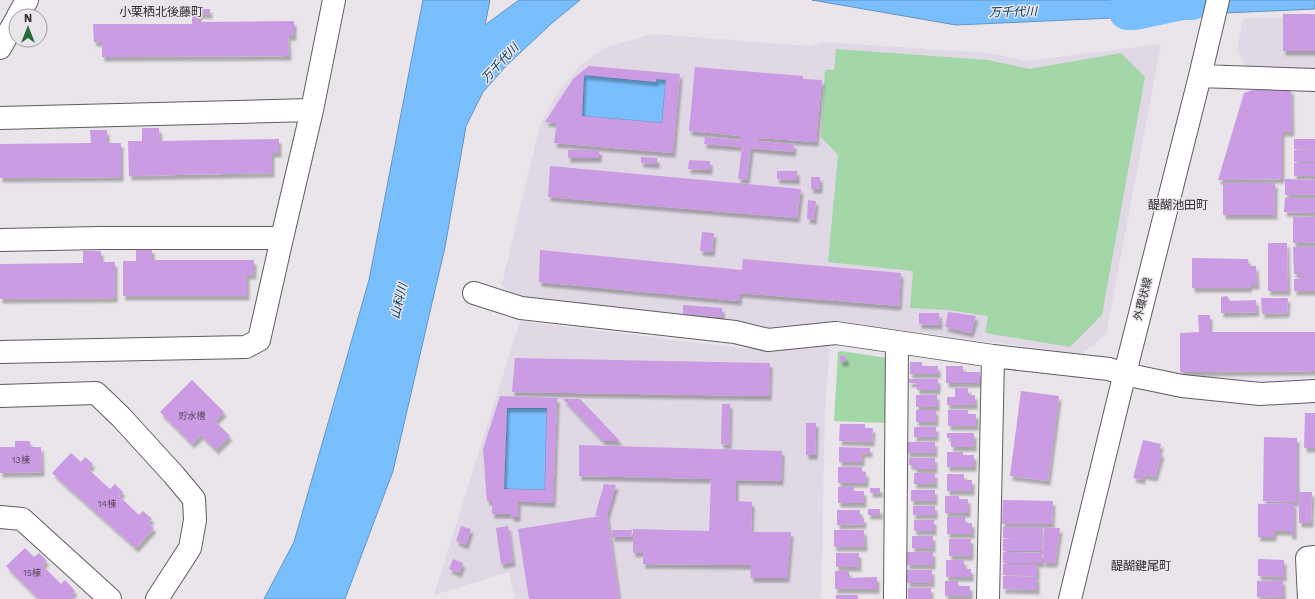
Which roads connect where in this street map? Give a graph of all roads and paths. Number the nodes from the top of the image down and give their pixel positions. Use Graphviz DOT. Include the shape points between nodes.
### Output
graph roads {
  1 [pos="334,0"];
  2 [pos="1218,0"];
  3 [pos="8,34"];
  4 [pos="0,48"];
  5 [pos="1200,76"];
  6 [pos="1315,80"];
  7 [pos="312,110"];
  8 [pos="0,118"];
  9 [pos="282,238"];
  10 [pos="0,240"];
  11 [pos="474,293"];
  12 [pos="897,342"];
  13 [pos="0,352"];
  14 [pos="993,356"];
  15 [pos="1124,374"];
  16 [pos="1315,392"];
  17 [pos="0,396"];
  18 [pos="0,517"];
  19 [pos="1315,558"];
  20 [pos="110,599"];
  21 [pos="158,599"];
  22 [pos="895,599"];
  23 [pos="988,599"];
  24 [pos="1070,599"];
  25 [pos="1309,599"];
  1 -- 7 [label="street"];
  2 -- 5 [label="street, 外環状線"];
  3 -- 4 [label="street"];
  5 -- 6 [label="street"];
  5 -- 15 [label="street, 外環状線"];
  7 -- 8 [label="street"];
  7 -- 9 [label="street"];
  9 -- 10 [label="street"];
  9 -- 13 [label="street" via="260,340 246,347"];
  11 -- 12 [label="street" via="521,308 736,332 768,340 836,333"];
  12 -- 14 [label="street"];
  12 -- 22 [label="street"];
  14 -- 15 [label="street" via="1109,369"];
  14 -- 23 [label="street"];
  15 -- 16 [label="street" via="1182,386 1260,394"];
  15 -- 24 [label="street, 外環状線"];
  17 -- 21 [label="street" via="96,393 121,417 194,499 195,520 190,548"];
  18 -- 20 [label="street" via="22,518"];
  19 -- 25 [label="street" via="1307,558"];
}
